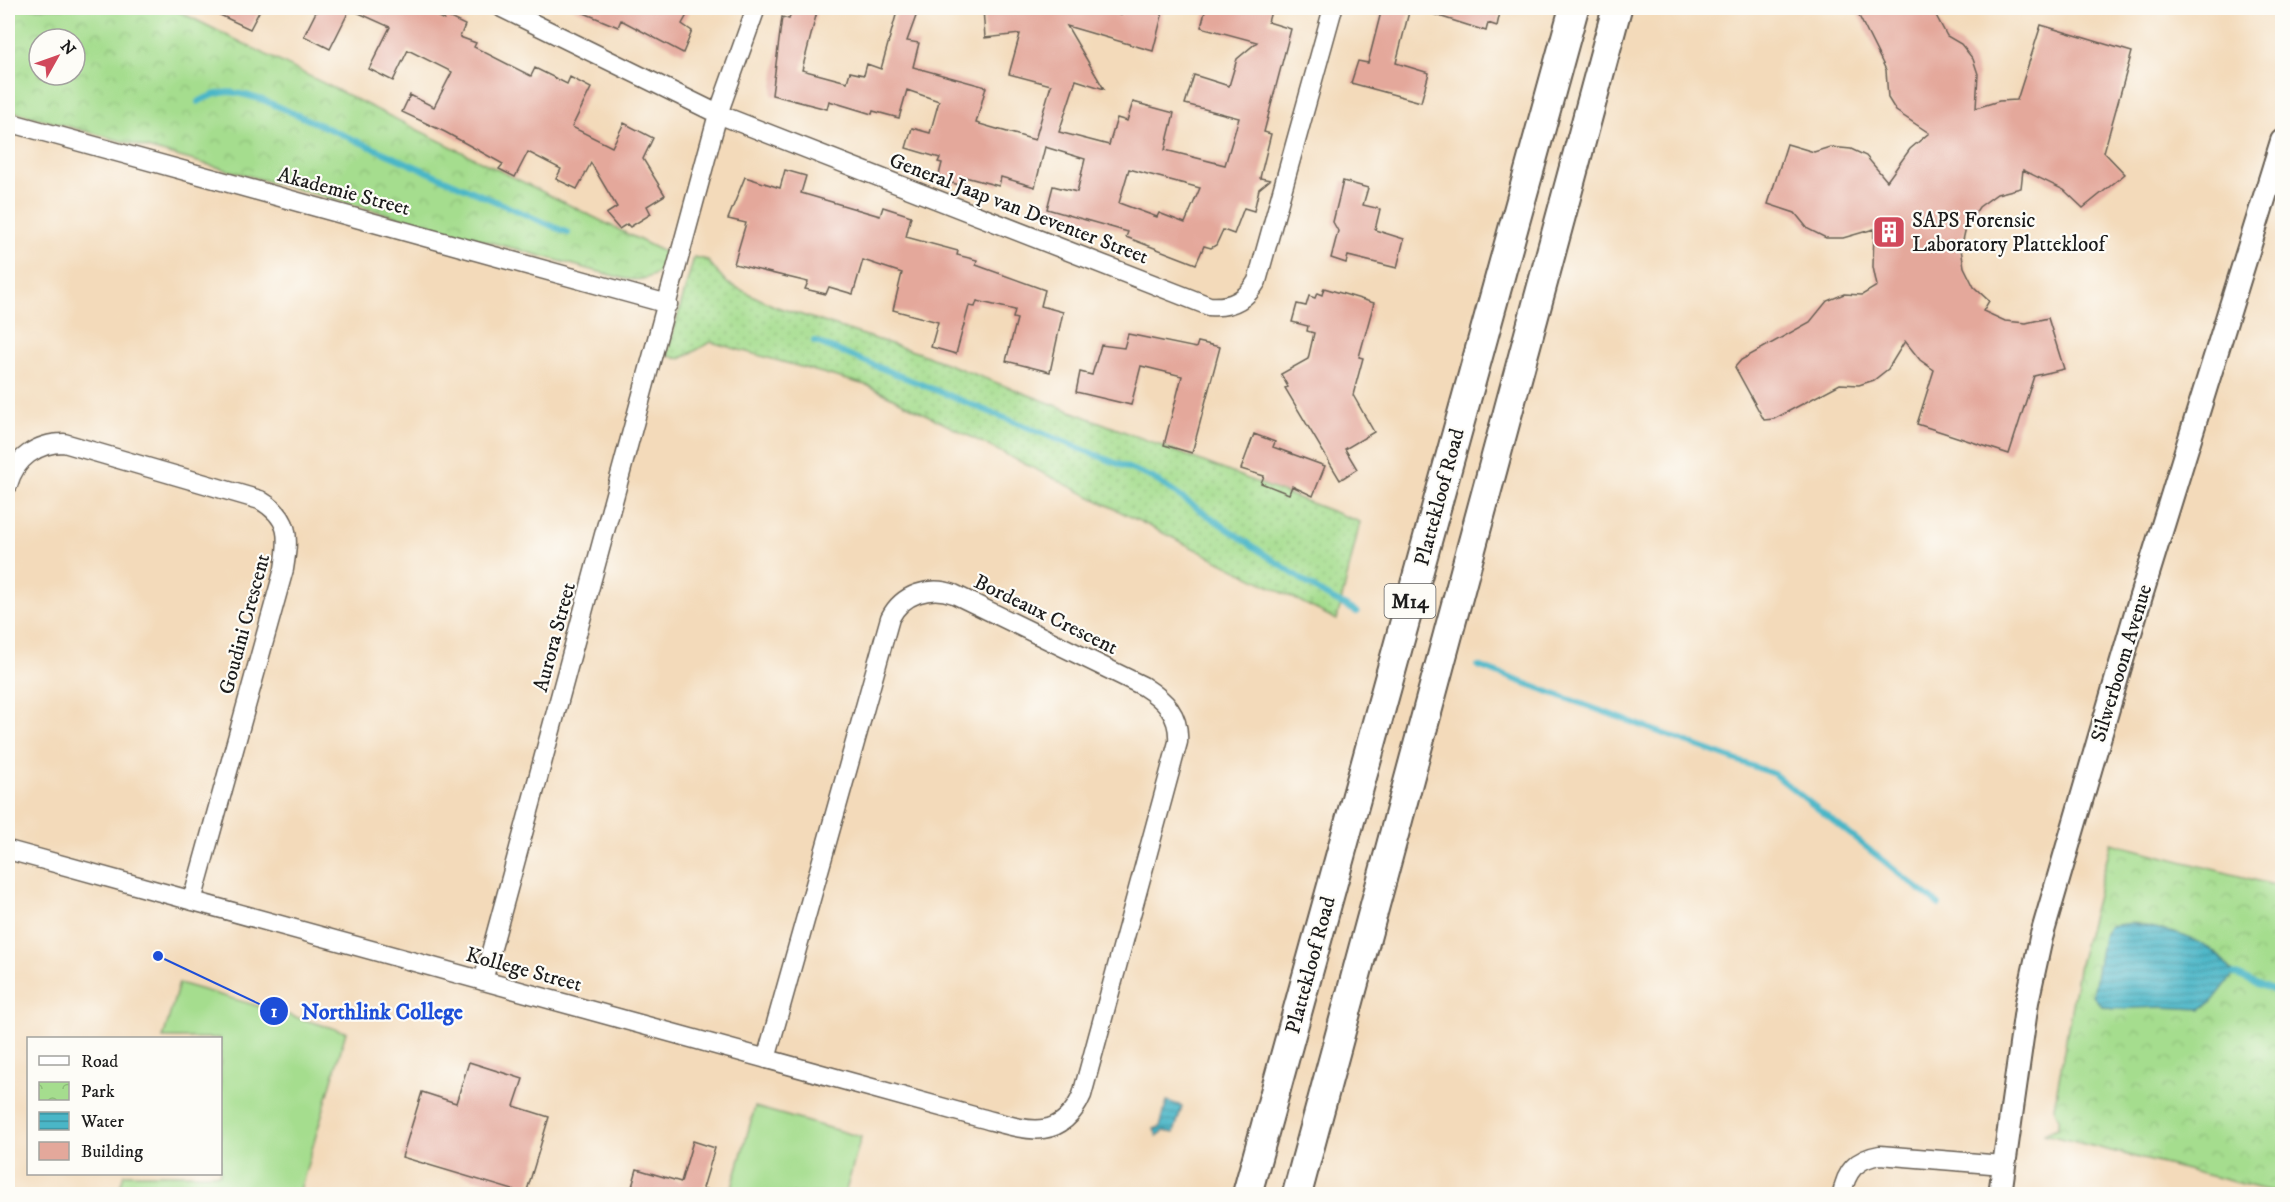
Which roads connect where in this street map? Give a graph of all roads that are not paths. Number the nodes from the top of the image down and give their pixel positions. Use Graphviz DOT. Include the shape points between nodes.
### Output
graph roads {
  1 [pos="502,8"];
  2 [pos="756,8"];
  3 [pos="1333,8"];
  4 [pos="1574,8"];
  5 [pos="1617,8"];
  6 [pos="718,114"];
  7 [pos="8,122"];
  8 [pos="2283,141"];
  9 [pos="668,304"];
  10 [pos="8,485"];
  11 [pos="8,850"];
  12 [pos="192,901"];
  13 [pos="483,981"];
  14 [pos="766,1059"];
  15 [pos="1029,1130"];
  16 [pos="2003,1165"];
  17 [pos="1247,1194"];
  18 [pos="1297,1194"];
  19 [pos="1842,1194"];
  20 [pos="2000,1194"];
  1 -- 6 [label="street, General Jaap van Deventer Street"];
  2 -- 6 [label="street, Aurora Street"];
  3 -- 6 [label="street, General Jaap van Deventer Street" via="1257,281 1251,291 1229,306 1209,306"];
  4 -- 17 [label="main road, Plattekloof Road / M14"];
  5 -- 18 [label="main road, Plattekloof Road / M14"];
  6 -- 9 [label="street, Aurora Street"];
  7 -- 9 [label="street, Akademie Street"];
  8 -- 16 [label="street, Silwerboom Avenue" via="2137,609 2044,927 2027,1002"];
  9 -- 13 [label="street, Aurora Street"];
  10 -- 12 [label="street, Goudini Crescent" via="18,463 32,451 47,443 64,443 260,500 282,517 288,535 284,569"];
  11 -- 12 [label="street, Kollege Street"];
  12 -- 13 [label="street, Kollege Street"];
  13 -- 14 [label="street, Kollege Street"];
  14 -- 15 [label="street, Kollege Street"];
  14 -- 15 [label="street, Bordeaux Crescent" via="890,618 896,606 908,598 942,590 1143,686 1170,707 1179,730 1082,1095 1076,1108 1054,1127"];
  16 -- 19 [label="street" via="1880,1155 1865,1158 1850,1171"];
  16 -- 20 [label="street, Silwerboom Avenue"];
}
